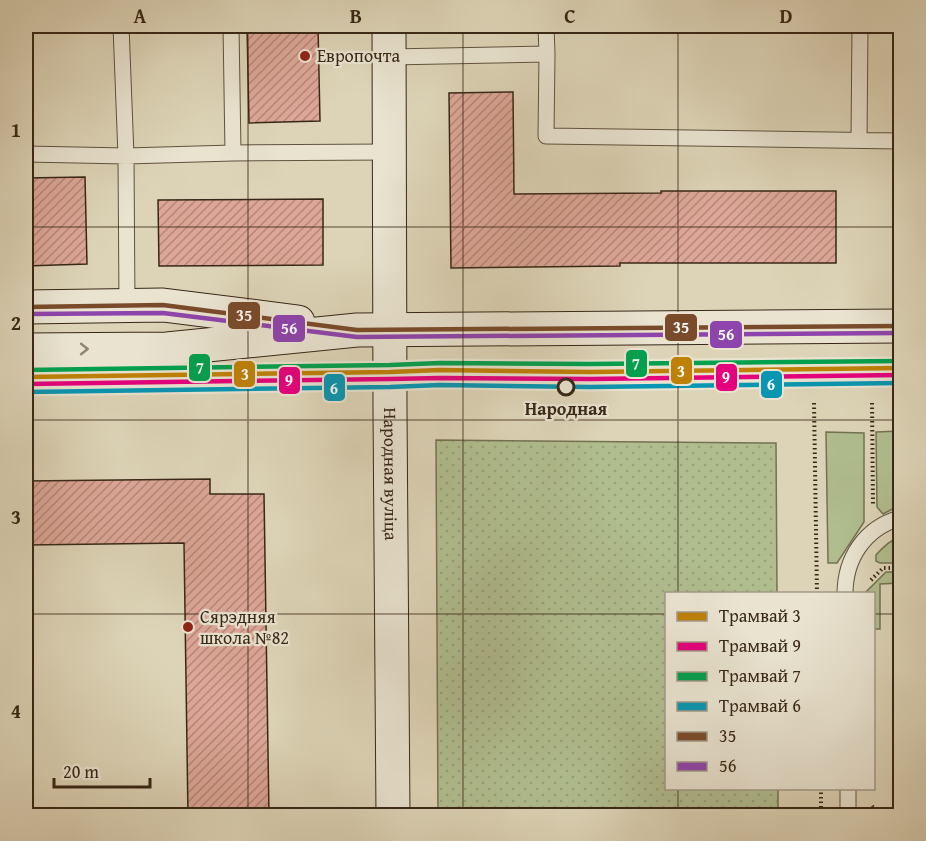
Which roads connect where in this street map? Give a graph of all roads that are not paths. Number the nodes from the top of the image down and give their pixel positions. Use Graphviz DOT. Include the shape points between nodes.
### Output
graph roads {
  1 [pos="121,26"];
  2 [pos="231,26"];
  3 [pos="546,26"];
  4 [pos="860,26"];
  5 [pos="389,41"];
  6 [pos="548,54"];
  7 [pos="859,140"];
  8 [pos="900,141"];
  9 [pos="390,152"];
  10 [pos="233,153"];
  11 [pos="26,154"];
  12 [pos="126,156"];
  13 [pos="127,306"];
  14 [pos="26,307"];
  15 [pos="900,326"];
  16 [pos="357,330"];
  17 [pos="390,330"];
  18 [pos="26,350"];
  19 [pos="900,518"];
  20 [pos="845,592"];
  21 [pos="848,790"];
  22 [pos="393,816"];
  23 [pos="848,816"];
  1 -- 12 [label="lane"];
  2 -- 10 [label="lane"];
  3 -- 6 [label="lane"];
  4 -- 7 [label="lane"];
  5 -- 6 [label="lane"];
  5 -- 9 [label="main road, Народная вуліца"];
  6 -- 7 [label="lane" via="546,136"];
  7 -- 8 [label="lane"];
  9 -- 10 [label="lane"];
  9 -- 17 [label="main road, Народная вуліца"];
  10 -- 12 [label="lane"];
  11 -- 12 [label="lane"];
  12 -- 13 [label="lane"];
  13 -- 14 [label="main road"];
  13 -- 16 [label="main road" via="163,305"];
  15 -- 17 [label="main road"];
  16 -- 17 [label="main road"];
  18 -- 16 [label="main road, one-way" via="167,349"];
  17 -- 22 [label="main road, Народная вуліца"];
  19 -- 20 [label="lane" via="869,535 853,553"];
  21 -- 23 [label="lane"];
}
